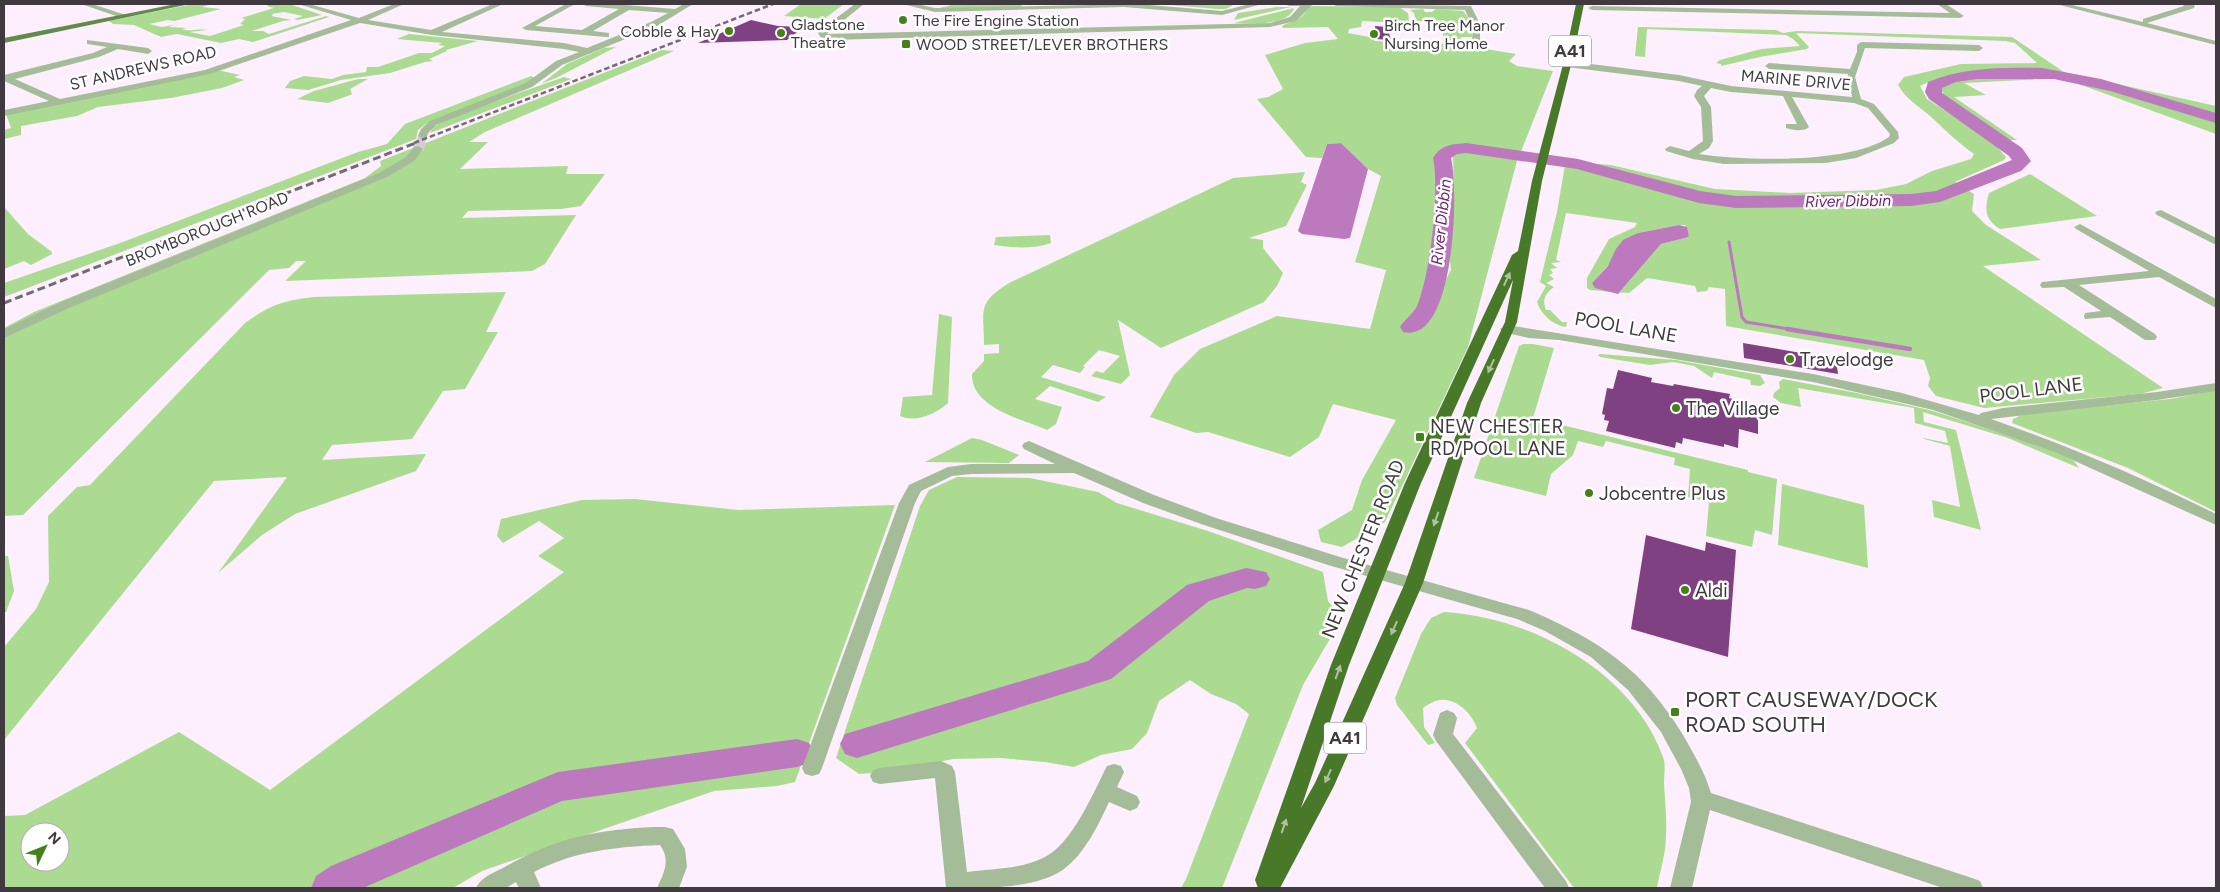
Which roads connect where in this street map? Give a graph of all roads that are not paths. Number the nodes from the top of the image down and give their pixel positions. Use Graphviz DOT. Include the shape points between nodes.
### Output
graph roads {
  1 [pos="85,4"];
  2 [pos="186,4"];
  3 [pos="302,4"];
  4 [pos="400,4"];
  5 [pos="499,4"];
  6 [pos="571,4"];
  7 [pos="586,4"];
  8 [pos="689,4"];
  9 [pos="860,4"];
  10 [pos="906,4"];
  11 [pos="1258,4"];
  12 [pos="1289,4"];
  13 [pos="1308,4"];
  14 [pos="1336,4"];
  15 [pos="1580,4"];
  16 [pos="1757,4"];
  17 [pos="1941,4"];
  18 [pos="2068,4"];
  19 [pos="2186,4"];
  20 [pos="1470,6"];
  21 [pos="628,7"];
  22 [pos="1592,8"];
  23 [pos="678,11"];
  24 [pos="2146,11"];
  25 [pos="1222,13"];
  26 [pos="1764,13"];
  27 [pos="1024,15"];
  28 [pos="2163,15"];
  29 [pos="125,16"];
  30 [pos="360,20"];
  31 [pos="2146,22"];
  32 [pos="1226,24"];
  33 [pos="1020,32"];
  34 [pos="584,33"];
  35 [pos="430,34"];
  36 [pos="606,35"];
  37 [pos="98,38"];
  38 [pos="5,39"];
  39 [pos="1477,41"];
  40 [pos="90,42"];
  41 [pos="79,43"];
  42 [pos="2216,43"];
  43 [pos="115,47"];
  44 [pos="1979,48"];
  45 [pos="158,49"];
  46 [pos="587,52"];
  47 [pos="1567,64"];
  48 [pos="1769,66"];
  49 [pos="1852,72"];
  50 [pos="5,78"];
  51 [pos="1709,85"];
  52 [pos="1786,94"];
  53 [pos="1857,100"];
  54 [pos="59,102"];
  55 [pos="4,113"];
  56 [pos="1789,126"];
  57 [pos="423,136"];
  58 [pos="1670,148"];
  59 [pos="418,150"];
  60 [pos="1690,155"];
  61 [pos="2161,213"];
  62 [pos="2096,226"];
  63 [pos="2080,227"];
  64 [pos="2065,228"];
  65 [pos="1527,236"];
  66 [pos="2213,238"];
  67 [pos="2163,274"];
  68 [pos="2068,284"];
  69 [pos="2046,285"];
  70 [pos="2216,304"];
  71 [pos="2112,313"];
  72 [pos="2090,316"];
  73 [pos="1488,322"];
  74 [pos="1509,326"];
  75 [pos="4,334"];
  76 [pos="2150,336"];
  77 [pos="2216,386"];
  78 [pos="1983,420"];
  79 [pos="1029,446"];
  80 [pos="1077,470"];
  81 [pos="2216,520"];
  82 [pos="1378,573"];
  83 [pos="1414,583"];
  84 [pos="1447,718"];
  85 [pos="812,768"];
  86 [pos="1114,772"];
  87 [pos="880,776"];
  88 [pos="1105,791"];
  89 [pos="1702,799"];
  90 [pos="1130,802"];
  91 [pos="526,879"];
  92 [pos="957,886"];
  93 [pos="487,888"];
  94 [pos="668,888"];
  95 [pos="1263,888"];
  96 [pos="1269,888"];
  97 [pos="1558,888"];
  98 [pos="1680,888"];
  99 [pos="1972,888"];
  1 -- 29 [label="street"];
  2 -- 29 [label="main road"];
  3 -- 30 [label="street"];
  4 -- 30 [label="street, ST ANDREWS ROAD"];
  5 -- 35 [label="street"];
  6 -- 34 [label="street" via="526,28"];
  7 -- 21 [label="street"];
  8 -- 23 [label="street"];
  9 -- 33 [label="street" via="825,30 824,36"];
  10 -- 27 [label="street" via="935,10"];
  11 -- 25 [label="street"];
  12 -- 13 [label="street"];
  13 -- 33 [label="street" via="1293,20 1270,25"];
  14 -- 20 [label="street"];
  15 -- 47 [label="highway, NEW CHESTER ROAD / A41"];
  16 -- 26 [label="street"];
  17 -- 26 [label="street" via="1960,16"];
  18 -- 42 [label="street"];
  19 -- 28 [label="street" via="2192,6"];
  20 -- 39 [label="street" via="1475,18"];
  21 -- 23 [label="street"];
  21 -- 34 [label="street"];
  22 -- 26 [label="street"];
  23 -- 46 [label="street"];
  24 -- 28 [label="street"];
  25 -- 27 [label="street" via="1124,5"];
  25 -- 32 [label="street"];
  27 -- 33 [label="street"];
  28 -- 31 [label="street"];
  29 -- 38 [label="main road"];
  30 -- 35 [label="street"];
  30 -- 54 [label="street, ST ANDREWS ROAD" via="206,72"];
  34 -- 36 [label="street"];
  35 -- 46 [label="street" via="564,46"];
  37 -- 40 [label="street"];
  40 -- 41 [label="street"];
  40 -- 43 [label="street"];
  43 -- 45 [label="street" via="147,52"];
  43 -- 50 [label="street" via="96,55"];
  44 -- 49 [label="street" via="1861,45"];
  46 -- 57 [label="street" via="559,63 530,85 433,123"];
  47 -- 51 [label="street, MARINE DRIVE" via="1679,78"];
  47 -- 65 [label="highway, NEW CHESTER ROAD / A41" via="1536,181"];
  48 -- 49 [label="street"];
  49 -- 53 [label="street"];
  50 -- 54 [label="street"];
  51 -- 52 [label="street, MARINE DRIVE"];
  51 -- 60 [label="street" via="1698,96 1706,107 1708,141"];
  52 -- 53 [label="street, MARINE DRIVE"];
  52 -- 56 [label="street" via="1804,127"];
  53 -- 60 [label="street, MARINE DRIVE" via="1871,106 1894,131 1894,138 1841,159 1731,162"];
  54 -- 55 [label="street, ST ANDREWS ROAD"];
  58 -- 60 [label="street, MARINE DRIVE"];
  59 -- 75 [label="street, BROMBOROUGH ROAD" via="410,159 384,175 64,305"];
  61 -- 66 [label="street"];
  62 -- 63 [label="street"];
  63 -- 64 [label="street"];
  63 -- 67 [label="street"];
  73 -- 65 [label="highway, NEW CHESTER ROAD / A41, one-way"];
  65 -- 74 [label="highway, NEW CHESTER ROAD / A41"];
  67 -- 68 [label="street"];
  67 -- 70 [label="street"];
  68 -- 69 [label="street"];
  68 -- 71 [label="street"];
  71 -- 72 [label="street"];
  71 -- 76 [label="street"];
  73 -- 74 [label="highway"];
  73 -- 82 [label="highway, NEW CHESTER ROAD / A41" via="1413,483"];
  74 -- 78 [label="street, POOL LANE" via="1529,334 1559,336 1817,379 1894,395"];
  74 -- 83 [label="highway, NEW CHESTER ROAD / A41, one-way" via="1474,403"];
  77 -- 78 [label="street, POOL LANE" via="2157,396 2003,412 1986,416"];
  78 -- 81 [label="street" via="2154,488"];
  79 -- 80 [label="street"];
  80 -- 82 [label="street" via="1229,529"];
  80 -- 85 [label="street" via="971,469 948,472 915,488"];
  82 -- 83 [label="street"];
  95 -- 82 [label="highway, NEW CHESTER ROAD / A41, one-way" via="1340,665"];
  83 -- 89 [label="street" via="1523,614 1559,628 1604,657 1635,683 1665,720 1691,768"];
  83 -- 96 [label="highway, NEW CHESTER ROAD / A41, one-way" via="1324,786"];
  84 -- 97 [label="street" via="1443,735"];
  86 -- 88 [label="street"];
  87 -- 92 [label="street" via="940,769 945,772"];
  88 -- 90 [label="street"];
  88 -- 92 [label="street" via="1085,827 1054,864"];
  89 -- 98 [label="street"];
  89 -- 99 [label="street"];
  91 -- 93 [label="street"];
  91 -- 94 [label="street" via="554,853 579,844 665,836 674,847 678,864"];
}
